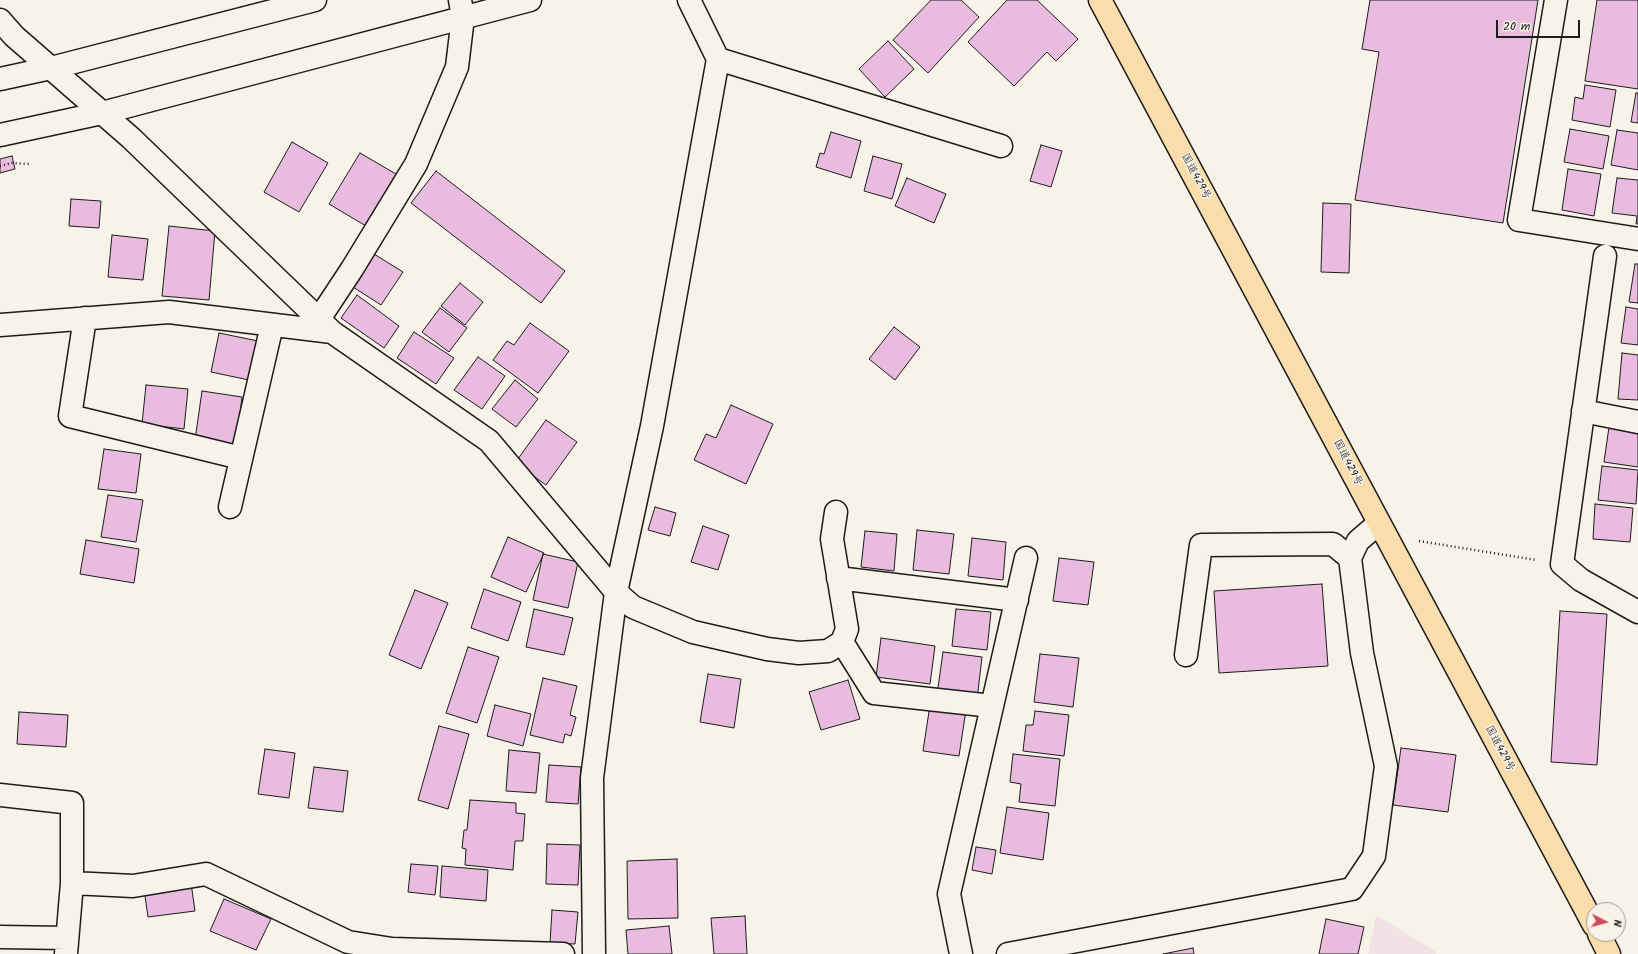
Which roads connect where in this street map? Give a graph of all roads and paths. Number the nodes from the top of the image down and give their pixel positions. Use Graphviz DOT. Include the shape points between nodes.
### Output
graph roads {
  1 [pos="315,0"];
  2 [pos="530,0"];
  3 [pos="689,0"];
  4 [pos="1100,0"];
  5 [pos="1556,0"];
  6 [pos="461,9"];
  7 [pos="0,20"];
  8 [pos="718,59"];
  9 [pos="51,68"];
  10 [pos="0,79"];
  11 [pos="102,113"];
  12 [pos="0,135"];
  13 [pos="1001,146"];
  14 [pos="30,164"];
  15 [pos="0,166"];
  16 [pos="1638,239"];
  17 [pos="1605,256"];
  18 [pos="85,318"];
  19 [pos="0,325"];
  20 [pos="272,325"];
  21 [pos="325,326"];
  22 [pos="1583,411"];
  23 [pos="1638,422"];
  24 [pos="241,458"];
  25 [pos="230,507"];
  26 [pos="836,512"];
  27 [pos="1382,530"];
  28 [pos="1026,558"];
  29 [pos="1350,558"];
  30 [pos="1562,564"];
  31 [pos="838,578"];
  32 [pos="616,592"];
  33 [pos="1017,600"];
  34 [pos="1638,612"];
  35 [pos="842,642"];
  36 [pos="1186,655"];
  37 [pos="992,706"];
  38 [pos="0,795"];
  39 [pos="72,883"];
  40 [pos="1586,910"];
  41 [pos="0,937"];
  42 [pos="1603,942"];
  43 [pos="66,946"];
  44 [pos="562,954"];
  45 [pos="594,954"];
  46 [pos="961,954"];
  47 [pos="1008,954"];
  48 [pos="1609,954"];
  1 -- 9 [label="street"];
  2 -- 6 [label="street"];
  3 -- 8 [label="street"];
  4 -- 27 [label="highway, 国道429号"];
  5 -- 16 [label="street" via="1519,220"];
  6 -- 11 [label="street"];
  6 -- 21 [label="street" via="457,67 416,164 352,269"];
  7 -- 9 [label="street" via="14,36"];
  8 -- 13 [label="street"];
  8 -- 32 [label="street" via="652,426"];
  9 -- 10 [label="street"];
  9 -- 11 [label="street"];
  11 -- 12 [label="street"];
  11 -- 21 [label="street"];
  14 -- 15 [label="path" via="12,163"];
  17 -- 22 [label="street"];
  18 -- 19 [label="street"];
  18 -- 20 [label="street" via="170,312"];
  18 -- 24 [label="street" via="70,416"];
  20 -- 21 [label="street"];
  20 -- 24 [label="street"];
  21 -- 32 [label="street" via="489,441"];
  22 -- 23 [label="street"];
  22 -- 30 [label="street"];
  24 -- 25 [label="street"];
  26 -- 31 [label="street" via="832,539"];
  27 -- 29 [label="street" via="1358,541"];
  27 -- 30 [label="path"];
  27 -- 40 [label="highway, 国道429号"];
  28 -- 33 [label="street"];
  29 -- 36 [label="street" via="1334,544 1201,545"];
  29 -- 47 [label="street" via="1362,653 1386,766 1374,856 1352,889"];
  30 -- 34 [label="street" via="1581,580"];
  31 -- 33 [label="street"];
  31 -- 35 [label="street" via="847,629"];
  32 -- 35 [label="street" via="633,606 693,632 767,649 799,653 828,651"];
  32 -- 45 [label="street" via="592,778"];
  33 -- 37 [label="street"];
  35 -- 37 [label="street" via="874,693"];
  37 -- 46 [label="street" via="949,894"];
  38 -- 39 [label="street" via="72,803"];
  39 -- 43 [label="street"];
  39 -- 44 [label="street" via="133,886 206,874 348,942 392,949"];
  41 -- 43 [label="street"];
  42 -- 48 [label="highway"];
}
